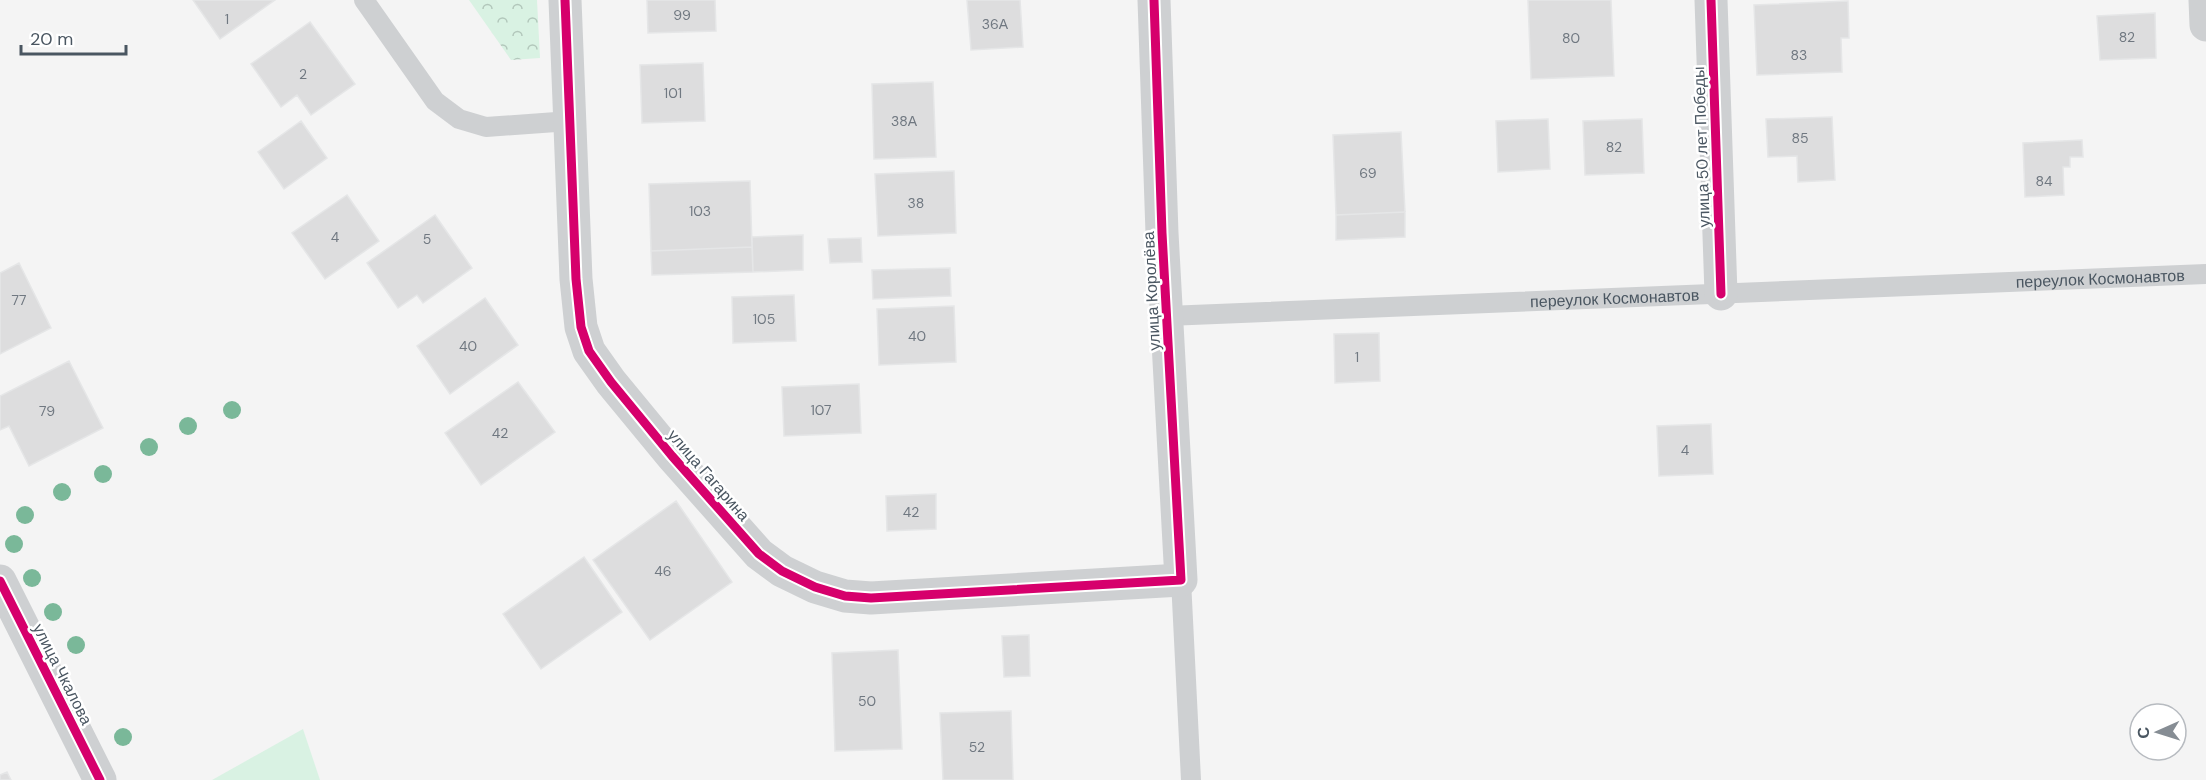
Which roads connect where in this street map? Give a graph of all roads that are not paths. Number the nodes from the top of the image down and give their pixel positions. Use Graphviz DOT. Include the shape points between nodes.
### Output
graph roads {
  1 [pos="364,0"];
  2 [pos="565,0"];
  3 [pos="1154,0"];
  4 [pos="1711,0"];
  5 [pos="2205,0"];
  6 [pos="2206,25"];
  7 [pos="570,121"];
  8 [pos="2206,274"];
  9 [pos="1720,294"];
  10 [pos="1167,316"];
  11 [pos="1181,580"];
  12 [pos="0,581"];
  13 [pos="100,780"];
  14 [pos="1191,780"];
  1 -- 7 [label="lane" via="435,101 459,119 486,127"];
  2 -- 7 [label="street, улица Гагарина"];
  3 -- 10 [label="street, улица Королёва"];
  4 -- 9 [label="street, улица 50 лет Победы"];
  5 -- 6 [label="street"];
  7 -- 11 [label="street, улица Гагарина" via="576,279 584,340 617,390 759,554 815,587 845,596 871,598"];
  8 -- 9 [label="lane, переулок Космонавтов"];
  9 -- 10 [label="lane, переулок Космонавтов"];
  10 -- 11 [label="street, улица Королёва"];
  11 -- 14 [label="lane"];
  12 -- 13 [label="street, улица Чкалова"];
}
